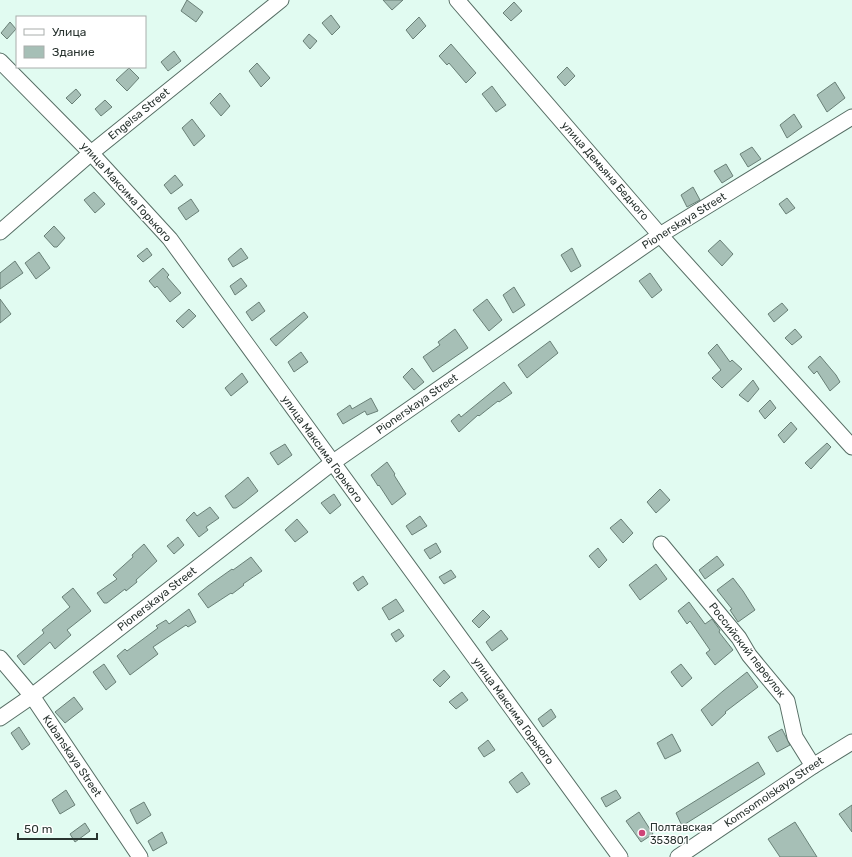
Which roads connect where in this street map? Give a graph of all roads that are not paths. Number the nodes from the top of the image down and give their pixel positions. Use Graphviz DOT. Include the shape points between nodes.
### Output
graph roads {
  1 [pos="281,0"];
  2 [pos="457,0"];
  3 [pos="0,61"];
  4 [pos="852,117"];
  5 [pos="91,153"];
  6 [pos="0,232"];
  7 [pos="660,235"];
  8 [pos="852,446"];
  9 [pos="332,463"];
  10 [pos="661,544"];
  11 [pos="0,658"];
  12 [pos="32,696"];
  13 [pos="0,718"];
  14 [pos="852,742"];
  15 [pos="813,766"];
  16 [pos="140,857"];
  17 [pos="620,857"];
  18 [pos="678,857"];
  1 -- 5 [label="street, Engelsa Street"];
  2 -- 7 [label="street, улица Демьяна Бедного"];
  3 -- 5 [label="street, улица Максима Горького"];
  4 -- 7 [label="street, Pionerskaya Street"];
  5 -- 6 [label="street, Engelsa Street"];
  5 -- 9 [label="street, улица Максима Горького" via="170,239"];
  7 -- 8 [label="street, улица Демьяна Бедного"];
  7 -- 9 [label="street, Pionerskaya Street"];
  9 -- 12 [label="street, Pionerskaya Street"];
  9 -- 17 [label="street, улица Максима Горького"];
  10 -- 15 [label="street, Российский переулок" via="787,701 795,737"];
  11 -- 12 [label="street, Kubanskaya Street"];
  12 -- 13 [label="street, Pionerskaya Street"];
  12 -- 16 [label="street, Kubanskaya Street"];
  14 -- 15 [label="street, Komsomolskaya Street"];
  15 -- 18 [label="street, Komsomolskaya Street"];
}
